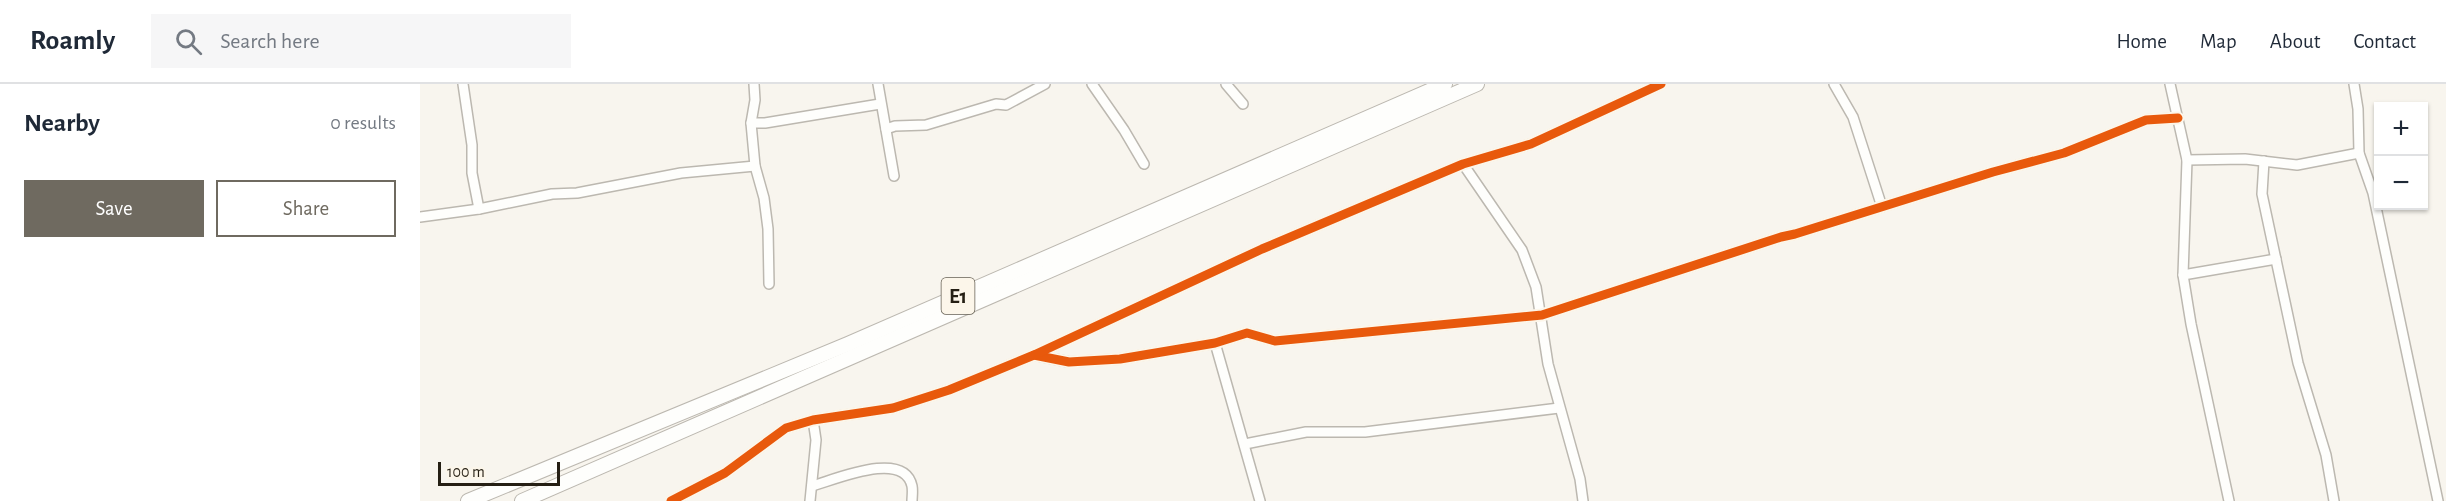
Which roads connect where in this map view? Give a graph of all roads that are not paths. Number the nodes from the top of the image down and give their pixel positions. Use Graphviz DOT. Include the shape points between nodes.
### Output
graph roads {
  1 [pos="463,84"];
  2 [pos="754,84"];
  3 [pos="878,84"];
  4 [pos="1045,84"];
  5 [pos="1092,84"];
  6 [pos="1226,84"];
  7 [pos="1445,84"];
  8 [pos="1477,84"];
  9 [pos="1661,84"];
  10 [pos="1834,84"];
  11 [pos="2170,84"];
  12 [pos="2354,84"];
  13 [pos="880,104"];
  14 [pos="1243,104"];
  15 [pos="2178,118"];
  16 [pos="751,123"];
  17 [pos="886,129"];
  18 [pos="2359,153"];
  19 [pos="2187,160"];
  20 [pos="2264,161"];
  21 [pos="1144,164"];
  22 [pos="1463,164"];
  23 [pos="755,166"];
  24 [pos="894,176"];
  25 [pos="1882,207"];
  26 [pos="479,209"];
  27 [pos="420,217"];
  28 [pos="2276,259"];
  29 [pos="2183,275"];
  30 [pos="769,284"];
  31 [pos="1542,315"];
  32 [pos="1215,344"];
  33 [pos="1034,355"];
  34 [pos="1559,408"];
  35 [pos="813,420"];
  36 [pos="1245,444"];
  37 [pos="812,486"];
  38 [pos="690,496"];
  39 [pos="468,501"];
  40 [pos="522,501"];
  41 [pos="671,501"];
  42 [pos="810,501"];
  43 [pos="912,501"];
  44 [pos="1260,501"];
  45 [pos="1583,501"];
  46 [pos="2229,501"];
  47 [pos="2334,501"];
  48 [pos="2438,501"];
  1 -- 26 [label="street"];
  2 -- 16 [label="street"];
  3 -- 13 [label="street"];
  4 -- 17 [label="street" via="1006,105 926,125"];
  5 -- 21 [label="street"];
  6 -- 14 [label="street"];
  7 -- 39 [label="highway, E1" via="848,344"];
  8 -- 40 [label="highway, E1"];
  9 -- 22 [label="street" via="1532,144"];
  10 -- 25 [label="street" via="1853,117"];
  11 -- 15 [label="street"];
  12 -- 18 [label="street"];
  13 -- 16 [label="street"];
  13 -- 17 [label="street"];
  15 -- 19 [label="street"];
  15 -- 25 [label="street" via="2146,120 2064,153"];
  16 -- 23 [label="street"];
  17 -- 24 [label="street"];
  18 -- 20 [label="street" via="2297,165"];
  18 -- 48 [label="street" via="2373,193"];
  19 -- 20 [label="street"];
  19 -- 29 [label="street"];
  20 -- 28 [label="street" via="2262,194"];
  22 -- 31 [label="street" via="1522,250"];
  22 -- 33 [label="street" via="1262,249"];
  23 -- 26 [label="street" via="681,173"];
  23 -- 30 [label="street" via="765,198"];
  25 -- 31 [label="street"];
  26 -- 27 [label="street"];
  28 -- 29 [label="street"];
  28 -- 47 [label="street"];
  29 -- 46 [label="street"];
  31 -- 32 [label="street" via="1275,341 1247,333"];
  31 -- 34 [label="street"];
  32 -- 33 [label="street" via="1090,361 1069,362"];
  32 -- 36 [label="street"];
  33 -- 35 [label="street" via="893,408"];
  34 -- 36 [label="street" via="1365,432 1306,432"];
  34 -- 45 [label="street"];
  35 -- 37 [label="street" via="816,440"];
  35 -- 38 [label="street" via="786,428"];
  36 -- 44 [label="street"];
  37 -- 42 [label="street"];
  37 -- 43 [label="street" via="887,467 907,477 912,486"];
  38 -- 41 [label="street"];
}
